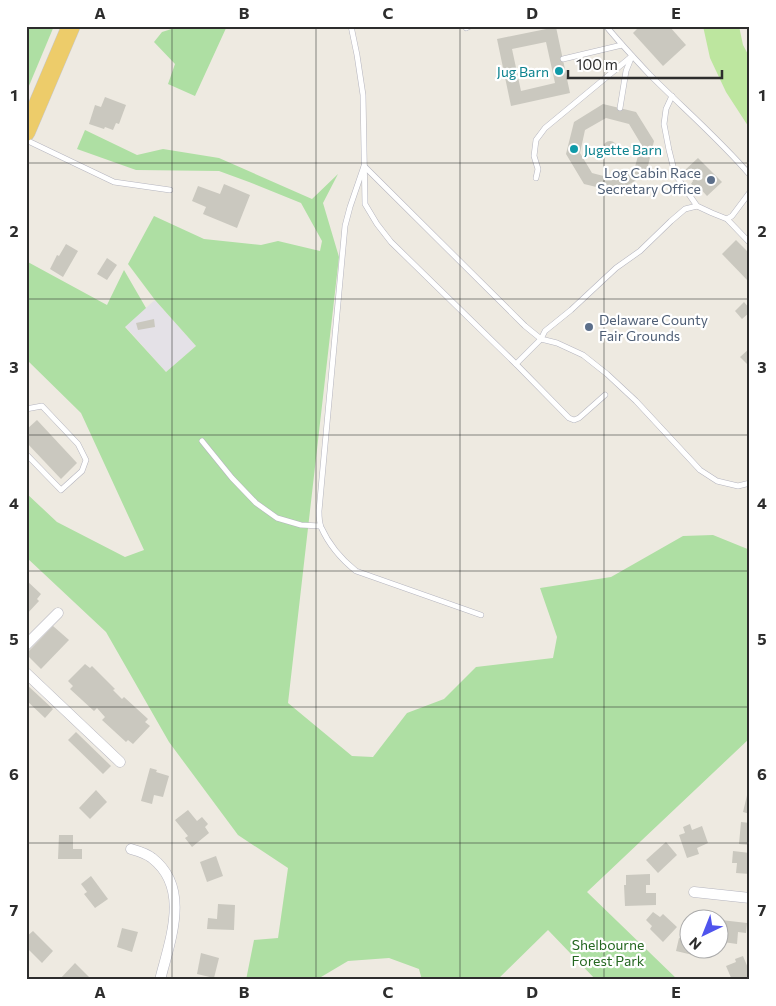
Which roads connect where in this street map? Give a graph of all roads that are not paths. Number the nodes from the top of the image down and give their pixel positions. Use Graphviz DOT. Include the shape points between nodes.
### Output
graph roads {
  1 [pos="70,26"];
  2 [pos="351,26"];
  3 [pos="606,26"];
  4 [pos="622,45"];
  5 [pos="632,56"];
  6 [pos="563,59"];
  7 [pos="672,96"];
  8 [pos="620,108"];
  9 [pos="26,132"];
  10 [pos="26,140"];
  11 [pos="364,166"];
  12 [pos="750,175"];
  13 [pos="536,178"];
  14 [pos="170,190"];
  15 [pos="750,192"];
  16 [pos="697,206"];
  17 [pos="727,219"];
  18 [pos="750,243"];
  19 [pos="541,339"];
  20 [pos="516,364"];
  21 [pos="605,395"];
  22 [pos="26,409"];
  23 [pos="202,441"];
  24 [pos="26,454"];
  25 [pos="750,483"];
  26 [pos="320,526"];
  27 [pos="58,613"];
  28 [pos="481,615"];
  29 [pos="26,645"];
  30 [pos="26,674"];
  31 [pos="120,762"];
  32 [pos="131,849"];
  33 [pos="694,892"];
  34 [pos="750,898"];
  35 [pos="160,980"];
  1 -- 9 [label="highway"];
  2 -- 11 [label="lane" via="363,95"];
  3 -- 4 [label="lane"];
  4 -- 5 [label="lane"];
  4 -- 6 [label="lane"];
  5 -- 7 [label="lane"];
  5 -- 8 [label="lane" via="626,70"];
  5 -- 13 [label="lane" via="545,128 536,140"];
  7 -- 12 [label="lane"];
  7 -- 16 [label="lane" via="664,124 668,150 675,174"];
  10 -- 14 [label="lane" via="114,182"];
  11 -- 19 [label="lane"];
  11 -- 20 [label="lane" via="365,204 377,224 391,242"];
  11 -- 26 [label="lane" via="345,226"];
  15 -- 17 [label="lane"];
  16 -- 17 [label="lane"];
  16 -- 19 [label="lane" via="685,209 546,331"];
  17 -- 18 [label="lane"];
  19 -- 20 [label="lane"];
  19 -- 25 [label="lane" via="583,355 607,374 700,470 717,481 738,486"];
  20 -- 21 [label="lane" via="574,420"];
  22 -- 24 [label="lane" via="42,406 78,444 86,460 82,471 61,490"];
  23 -- 26 [label="lane" via="238,484 277,518"];
  26 -- 28 [label="lane" via="337,554 356,571"];
  27 -- 29 [label="street"];
  30 -- 31 [label="street"];
  32 -- 35 [label="street" via="151,857 168,876 174,891 174,922"];
  33 -- 34 [label="street"];
}
